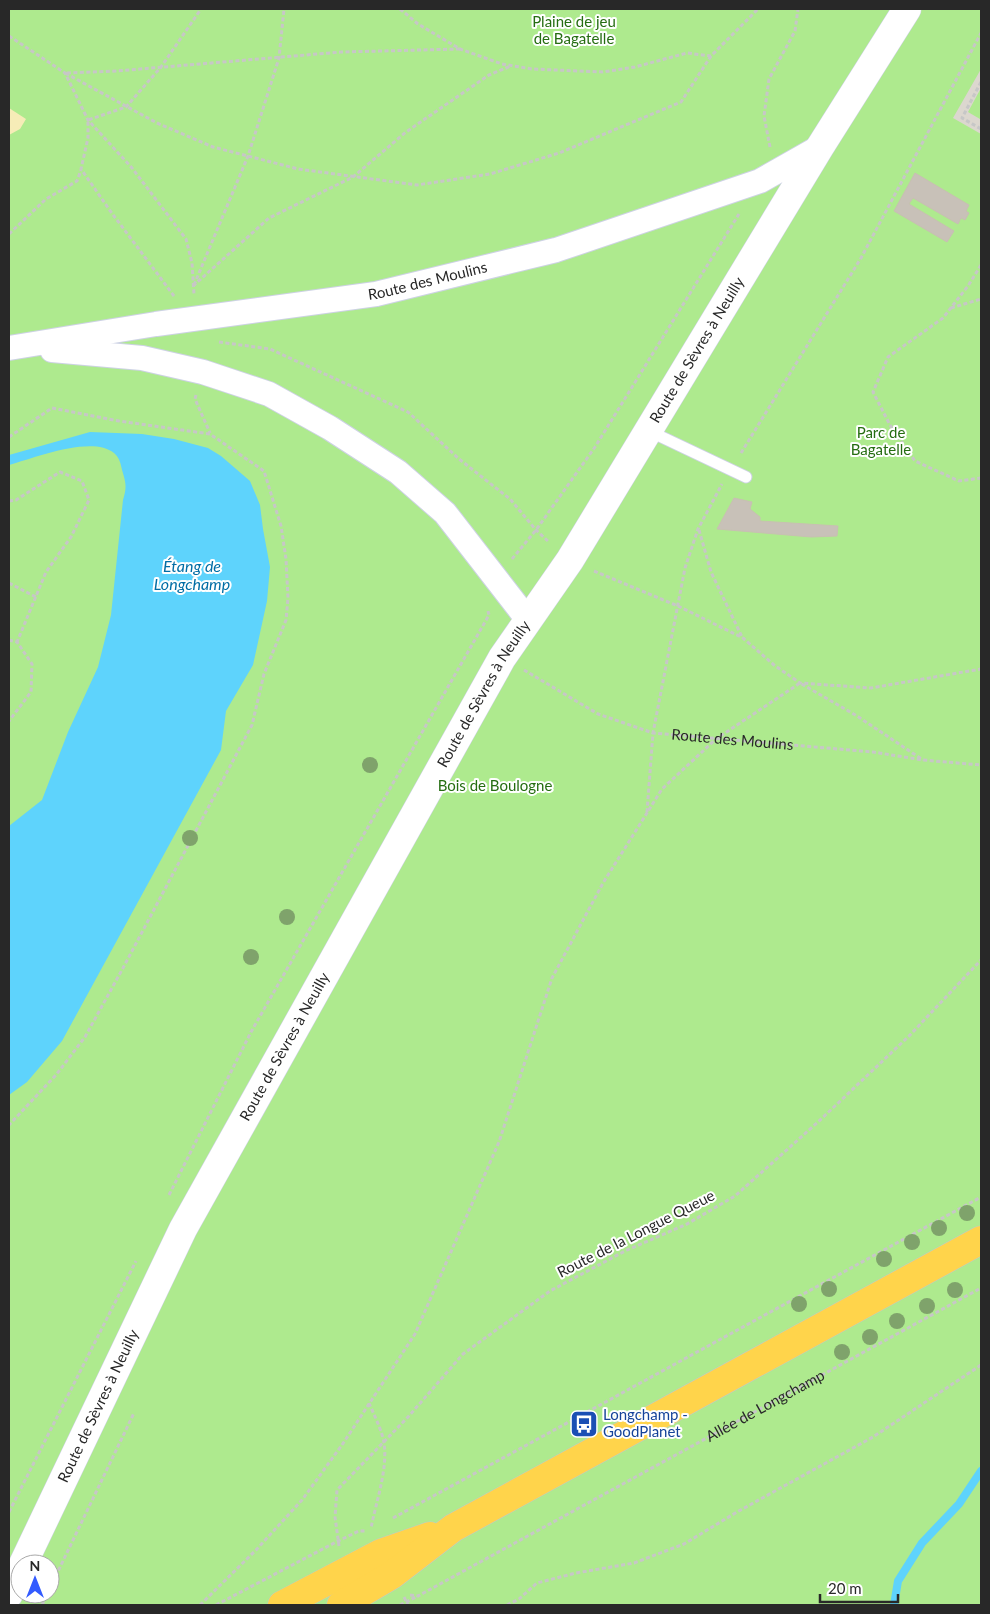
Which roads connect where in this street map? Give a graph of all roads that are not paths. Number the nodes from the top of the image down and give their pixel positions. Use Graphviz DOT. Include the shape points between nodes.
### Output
graph roads {
  1 [pos="907,9"];
  2 [pos="820,147"];
  3 [pos="12,347"];
  4 [pos="649,431"];
  5 [pos="746,478"];
  6 [pos="528,620"];
  7 [pos="981,1240"];
  8 [pos="453,1528"];
  9 [pos="28,1554"];
  10 [pos="282,1605"];
  11 [pos="341,1605"];
  1 -- 2 [label="street, Route de Sèvres à Neuilly"];
  2 -- 3 [label="street, Route des Moulins" via="760,181 556,250 376,294"];
  2 -- 4 [label="street, Route de Sèvres à Neuilly"];
  3 -- 6 [label="street, Route des Moulins" via="142,358 203,372 269,394 398,472 445,513"];
  4 -- 5 [label="lane"];
  4 -- 6 [label="street, Route de Sèvres à Neuilly" via="570,560"];
  6 -- 9 [label="street, Route de Sèvres à Neuilly" via="502,658 184,1229"];
  7 -- 8 [label="main road"];
  8 -- 10 [label="main road" via="381,1553"];
  8 -- 11 [label="main road" via="392,1574"];
}
